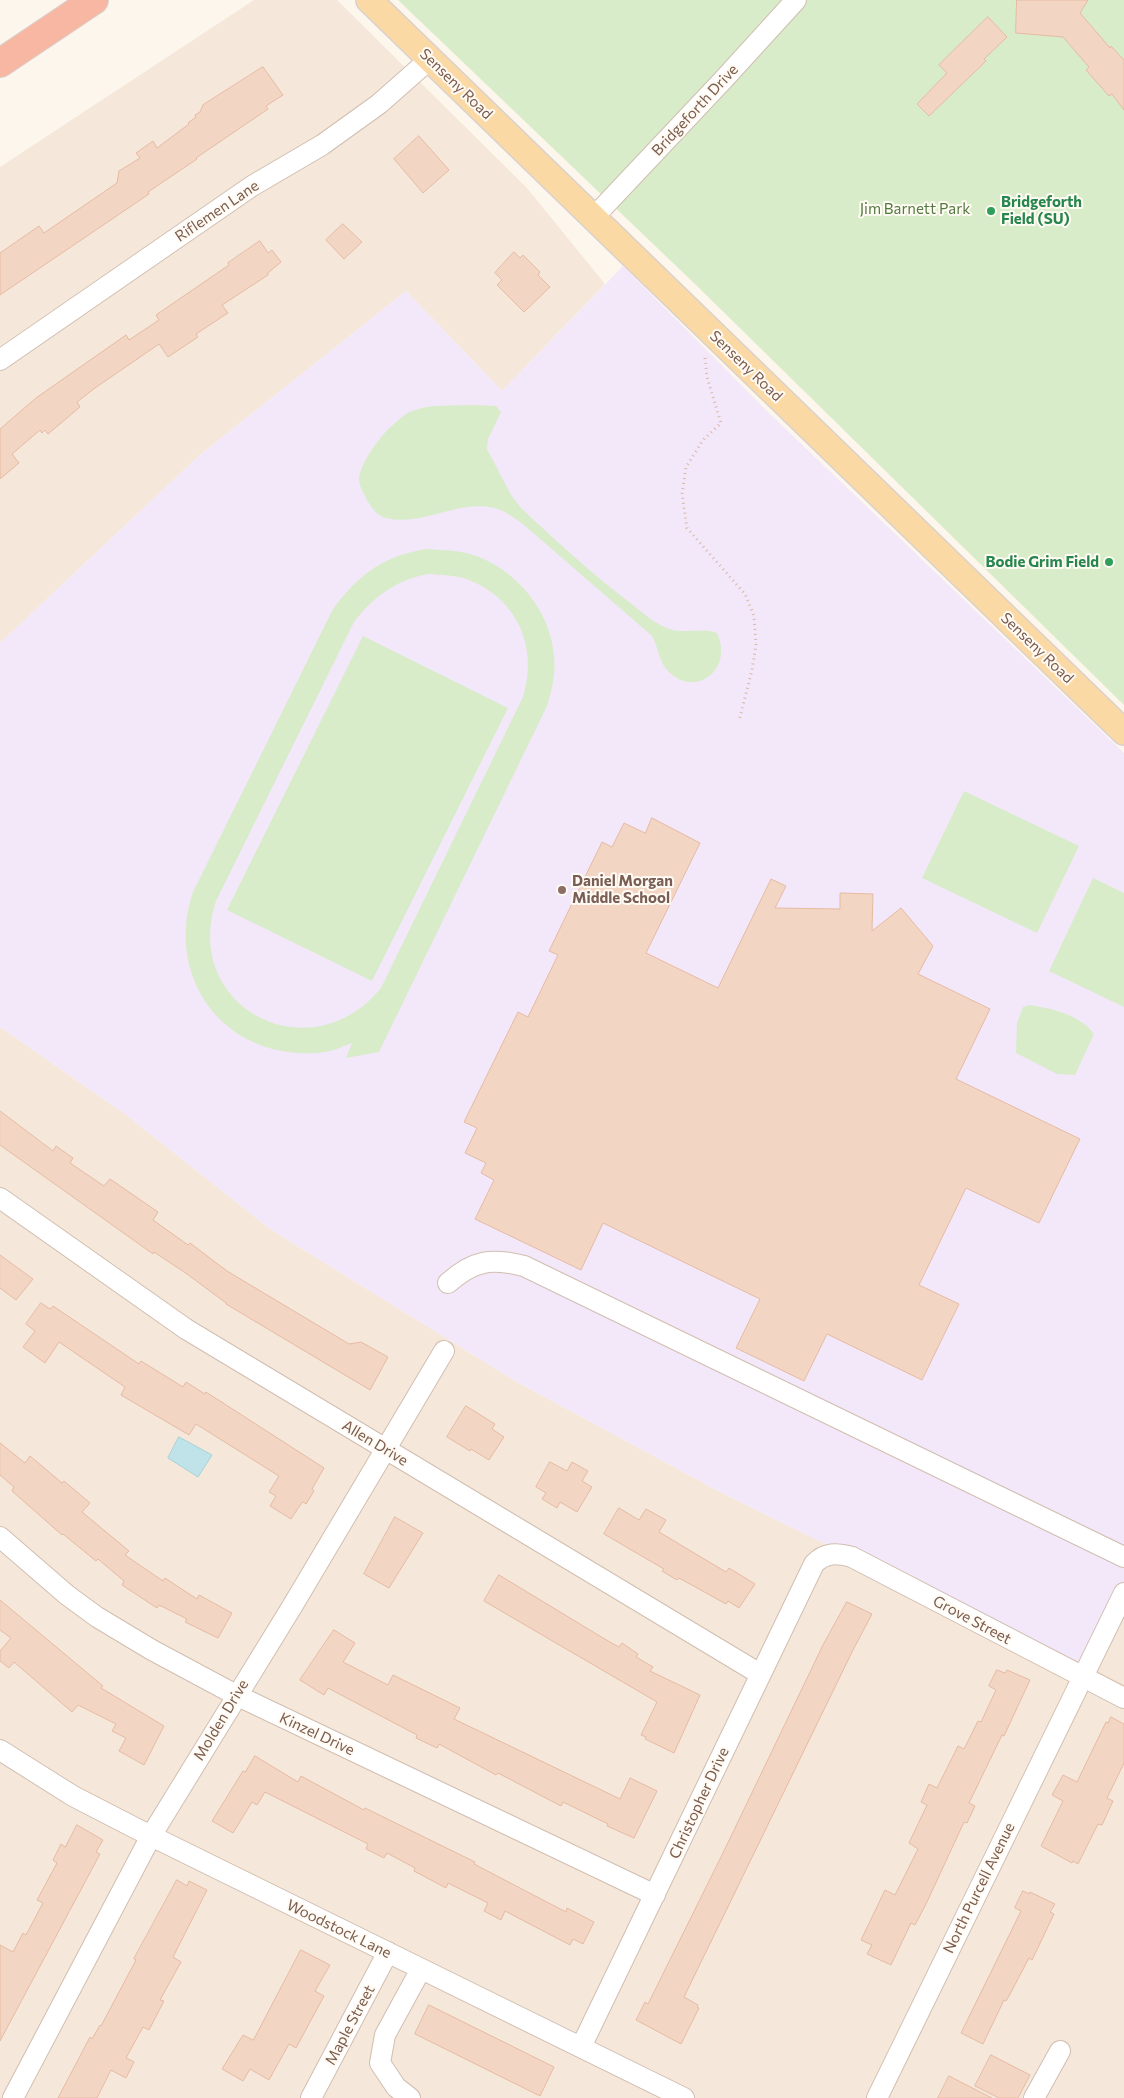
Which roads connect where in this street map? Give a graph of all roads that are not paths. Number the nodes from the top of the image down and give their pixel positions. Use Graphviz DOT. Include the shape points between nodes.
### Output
graph roads {
  1 [pos="94,0"];
  2 [pos="369,0"];
  3 [pos="796,0"];
  4 [pos="430,58"];
  5 [pos="0,63"];
  6 [pos="593,218"];
  7 [pos="0,360"];
  8 [pos="1124,732"];
  9 [pos="0,1198"];
  10 [pos="448,1282"];
  11 [pos="444,1351"];
  12 [pos="384,1448"];
  13 [pos="0,1537"];
  14 [pos="1124,1556"];
  15 [pos="818,1559"];
  16 [pos="1124,1592"];
  17 [pos="760,1674"];
  18 [pos="1082,1677"];
  19 [pos="236,1696"];
  20 [pos="1124,1698"];
  21 [pos="0,1750"];
  22 [pos="152,1836"];
  23 [pos="656,1895"];
  24 [pos="388,1952"];
  25 [pos="421,1969"];
  26 [pos="582,2048"];
  27 [pos="1060,2051"];
  28 [pos="681,2097"];
  29 [pos="13,2098"];
  30 [pos="311,2098"];
  31 [pos="410,2098"];
  32 [pos="877,2098"];
  33 [pos="1034,2098"];
  1 -- 5 [label="highway"];
  2 -- 4 [label="main road, Senseny Road"];
  3 -- 6 [label="street, Bridgeforth Drive"];
  4 -- 6 [label="main road, Senseny Road"];
  4 -- 7 [label="street, Riflemen Lane" via="379,104 322,145 252,186"];
  6 -- 8 [label="main road, Senseny Road"];
  9 -- 12 [label="street, Allen Drive" via="186,1329"];
  10 -- 14 [label="street" via="475,1264 491,1261 524,1266"];
  11 -- 12 [label="street, Molden Drive"];
  12 -- 17 [label="street, Allen Drive"];
  12 -- 19 [label="street, Molden Drive"];
  13 -- 19 [label="street, Kinzel Drive" via="97,1617"];
  15 -- 17 [label="street, Christopher Drive"];
  15 -- 18 [label="street, Grove Street" via="837,1553 852,1557"];
  16 -- 18 [label="street, North Purcell Avenue"];
  17 -- 23 [label="street, Christopher Drive"];
  18 -- 20 [label="street, Grove Street"];
  18 -- 32 [label="street, North Purcell Avenue"];
  19 -- 22 [label="street, Molden Drive"];
  19 -- 23 [label="street, Kinzel Drive"];
  21 -- 22 [label="street, Woodstock Lane" via="73,1796"];
  22 -- 24 [label="street, Woodstock Lane"];
  22 -- 29 [label="street, Molden Drive"];
  23 -- 26 [label="street, Christopher Drive"];
  24 -- 25 [label="street, Woodstock Lane"];
  24 -- 30 [label="street, Maple Street"];
  25 -- 26 [label="street, Woodstock Lane"];
  25 -- 31 [label="street" via="385,2035 380,2064 396,2087"];
  26 -- 28 [label="street, Woodstock Lane"];
  27 -- 33 [label="street"];
}
